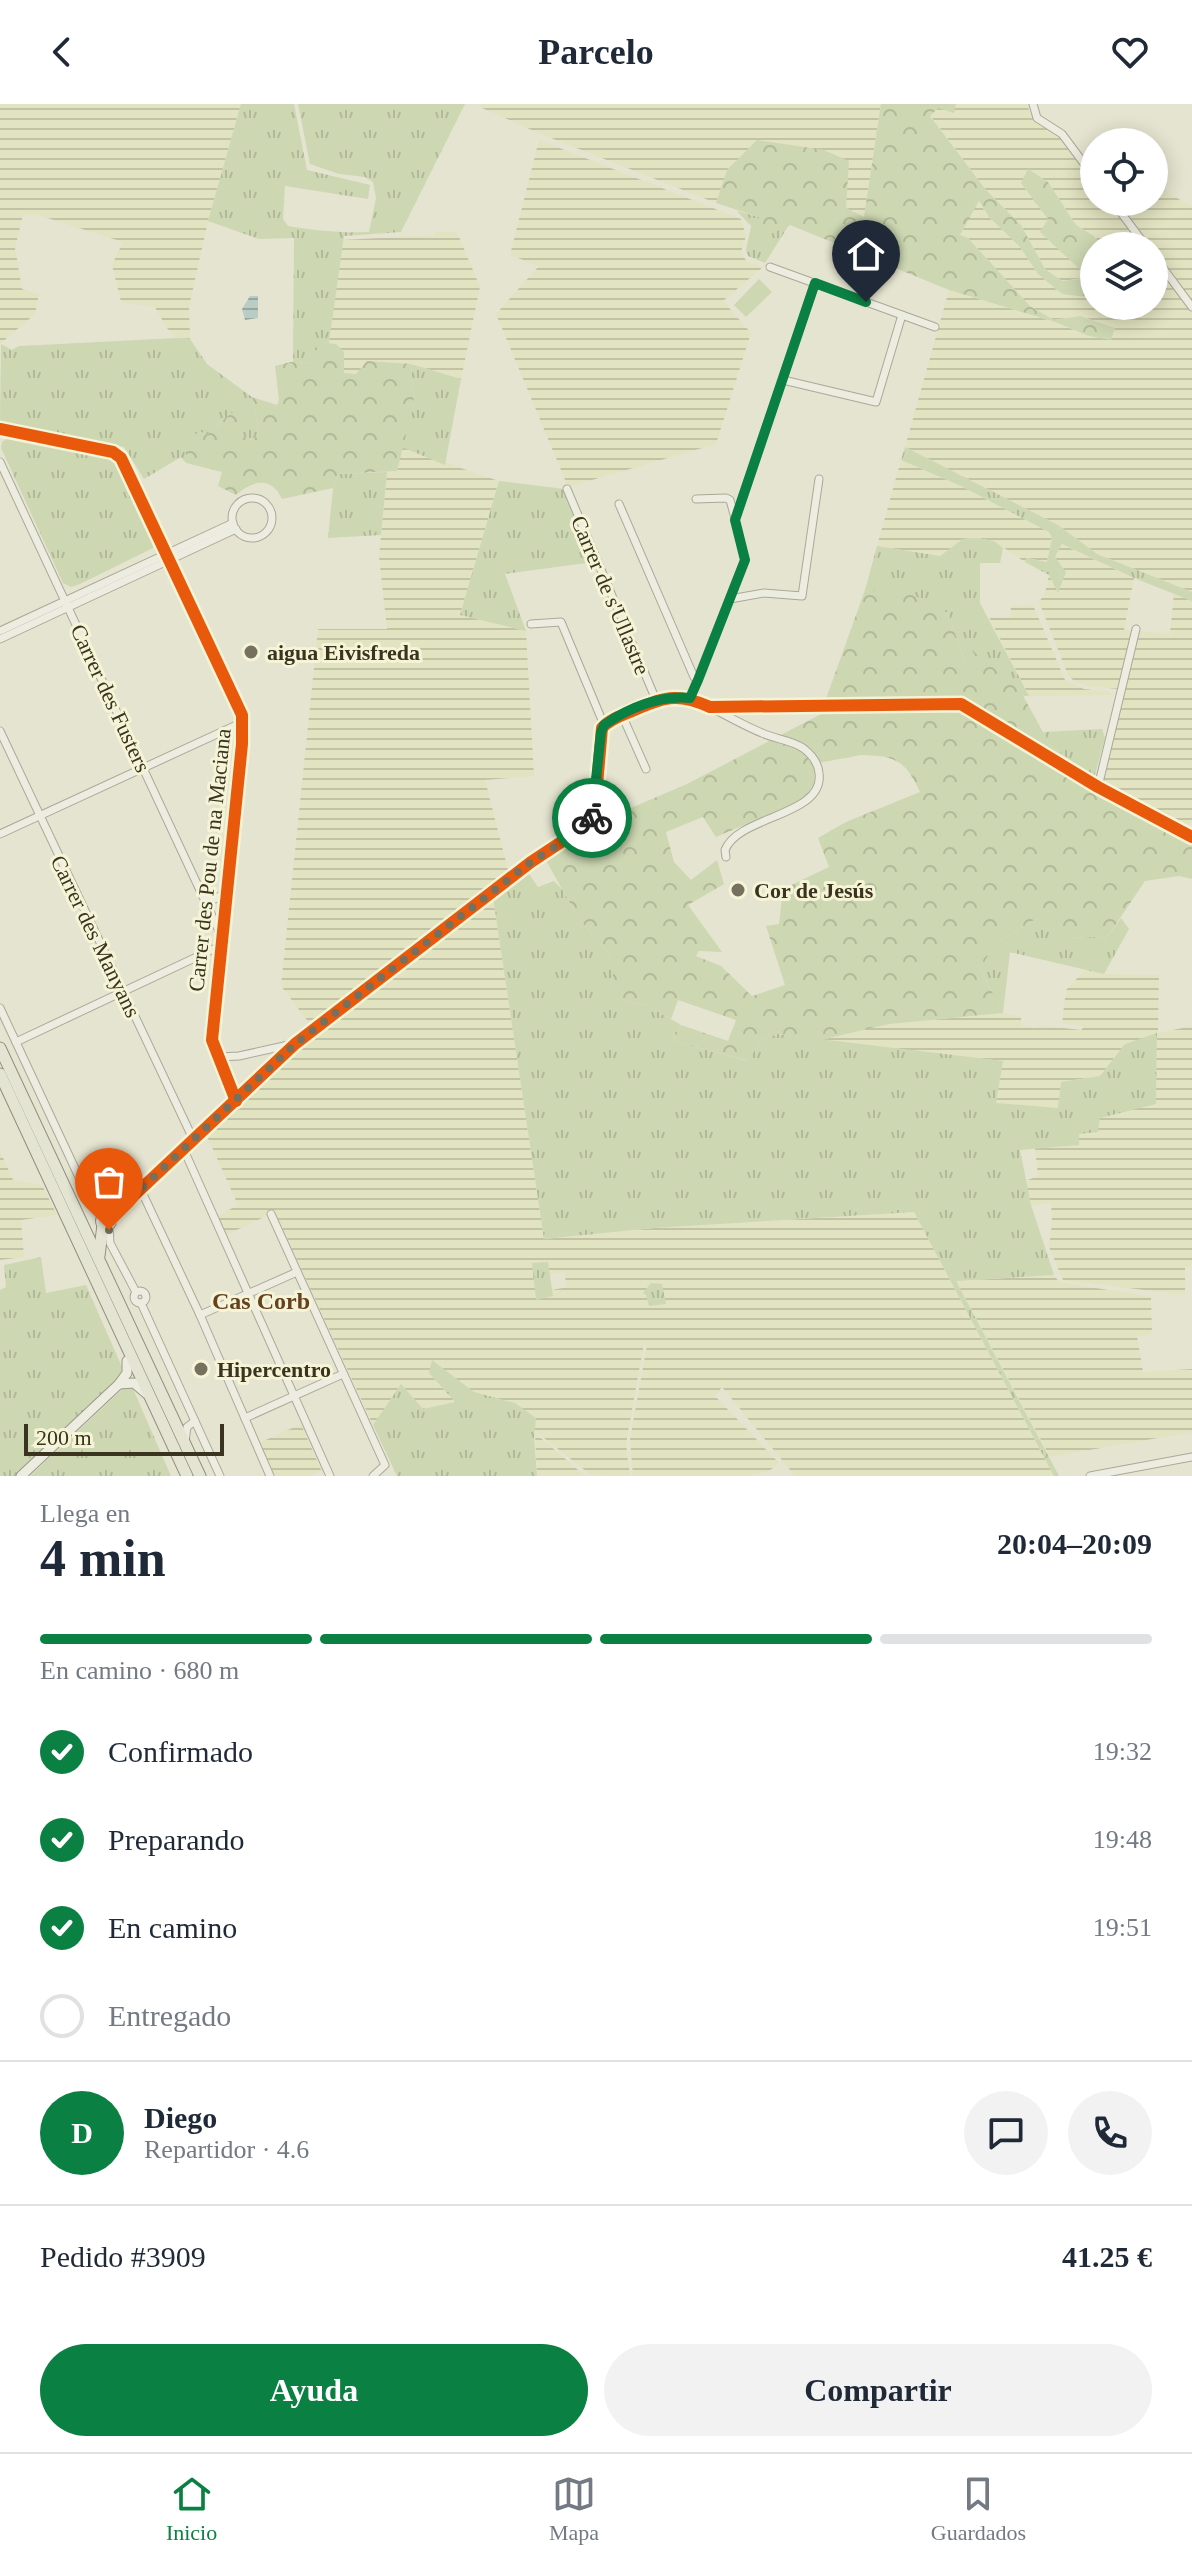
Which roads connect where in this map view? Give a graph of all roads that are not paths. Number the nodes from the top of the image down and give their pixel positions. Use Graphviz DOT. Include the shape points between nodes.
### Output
graph roads {
  1 [pos="1033,104"];
  2 [pos="1080,158"];
  3 [pos="770,267"];
  4 [pos="1168,275"];
  5 [pos="815,283"];
  6 [pos="1192,307"];
  7 [pos="902,315"];
  8 [pos="935,327"];
  9 [pos="783,380"];
  10 [pos="0,429"];
  11 [pos="0,462"];
  12 [pos="819,479"];
  13 [pos="567,489"];
  14 [pos="696,499"];
  15 [pos="619,504"];
  16 [pos="735,520"];
  17 [pos="234,526"];
  18 [pos="167,558"];
  19 [pos="730,599"];
  20 [pos="67,604"];
  21 [pos="531,624"];
  22 [pos="1136,629"];
  23 [pos="0,631"];
  24 [pos="0,639"];
  25 [pos="698,680"];
  26 [pos="690,698"];
  27 [pos="656,700"];
  28 [pos="710,707"];
  29 [pos="622,715"];
  30 [pos="243,722"];
  31 [pos="604,725"];
  32 [pos="0,731"];
  33 [pos="144,768"];
  34 [pos="646,769"];
  35 [pos="1098,787"];
  36 [pos="39,816"];
  37 [pos="0,834"];
  38 [pos="1192,837"];
  39 [pos="726,857"];
  40 [pos="226,892"];
  41 [pos="205,898"];
  42 [pos="221,935"];
  43 [pos="220,946"];
  44 [pos="123,991"];
  45 [pos="0,1008"];
  46 [pos="16,1042"];
  47 [pos="295,1044"];
  48 [pos="0,1048"];
  49 [pos="217,1057"];
  50 [pos="0,1074"];
  51 [pos="236,1101"];
  52 [pos="194,1141"];
  53 [pos="184,1150"];
  54 [pos="141,1190"];
  55 [pos="77,1213"];
  56 [pos="271,1214"];
  57 [pos="105,1221"];
  58 [pos="99,1260"];
  59 [pos="297,1272"];
  60 [pos="248,1294"];
  61 [pos="109,1308"];
  62 [pos="200,1315"];
  63 [pos="127,1361"];
  64 [pos="343,1374"];
  65 [pos="119,1384"];
  66 [pos="294,1396"];
  67 [pos="151,1398"];
  68 [pos="245,1418"];
  69 [pos="195,1421"];
  70 [pos="185,1443"];
  71 [pos="1192,1457"];
  72 [pos="21,1476"];
  73 [pos="187,1476"];
  74 [pos="200,1476"];
  75 [pos="220,1476"];
  76 [pos="270,1476"];
  77 [pos="330,1476"];
  78 [pos="373,1476"];
  79 [pos="1090,1476"];
  1 -- 2 [label="street" via="1037,118 1062,134"];
  3 -- 5 [label="street"];
  4 -- 6 [label="street"];
  5 -- 7 [label="street"];
  5 -- 9 [label="street"];
  7 -- 8 [label="street"];
  7 -- 9 [label="street" via="876,402"];
  9 -- 16 [label="street"];
  10 -- 18 [label="street, Carrer des Pou de na Maciana" via="118,455"];
  11 -- 20 [label="street, Carrer des Fusters"];
  12 -- 19 [label="street" via="802,596 764,593"];
  13 -- 27 [label="street, Carrer de s'Ullastre"];
  14 -- 16 [label="street" via="730,500"];
  15 -- 25 [label="street"];
  16 -- 19 [label="street" via="745,560"];
  17 -- 17 [label="street" via="246,537 264,534 271,512 263,501 243,500 234,509"];
  17 -- 18 [label="street"];
  18 -- 20 [label="street"];
  18 -- 30 [label="street, Carrer des Pou de na Maciana"];
  19 -- 25 [label="street"];
  20 -- 23 [label="street"];
  20 -- 24 [label="street"];
  20 -- 33 [label="street, Carrer des Fusters"];
  21 -- 31 [label="street" via="561,622"];
  22 -- 35 [label="street"];
  25 -- 26 [label="street"];
  26 -- 27 [label="street"];
  26 -- 28 [label="street"];
  27 -- 29 [label="street"];
  28 -- 35 [label="street" via="961,704"];
  28 -- 39 [label="street" via="800,746 812,755 820,776 817,790 806,801 733,836"];
  29 -- 31 [label="street"];
  29 -- 34 [label="street"];
  30 -- 33 [label="street"];
  30 -- 40 [label="street, Carrer des Pou de na Maciana"];
  31 -- 47 [label="street" via="595,808 587,825"];
  32 -- 36 [label="street, Carrer des Manyans"];
  33 -- 36 [label="street"];
  33 -- 41 [label="street, Carrer des Fusters"];
  35 -- 38 [label="street"];
  36 -- 37 [label="street"];
  36 -- 44 [label="street, Carrer des Manyans"];
  40 -- 41 [label="street"];
  40 -- 42 [label="street, Carrer des Pou de na Maciana"];
  41 -- 42 [label="street, Carrer des Fusters"];
  42 -- 43 [label="street, Carrer des Pou de na Maciana"];
  43 -- 44 [label="street"];
  43 -- 49 [label="street, Carrer des Pou de na Maciana" via="212,1040"];
  44 -- 46 [label="street"];
  44 -- 52 [label="street, Carrer des Manyans"];
  45 -- 46 [label="street"];
  46 -- 57 [label="street" via="92,1205"];
  47 -- 49 [label="street"];
  47 -- 51 [label="street"];
  48 -- 55 [label="main road"];
  49 -- 51 [label="street, Carrer des Pou de na Maciana"];
  50 -- 61 [label="main road"];
  51 -- 52 [label="street"];
  52 -- 53 [label="street"];
  53 -- 54 [label="street"];
  53 -- 60 [label="street"];
  54 -- 57 [label="street"];
  54 -- 62 [label="street"];
  55 -- 57 [label="main road"];
  55 -- 58 [label="main road"];
  56 -- 59 [label="street"];
  57 -- 58 [label="main road"];
  57 -- 69 [label="street" via="110,1243 136,1292 135,1301 141,1303"];
  58 -- 70 [label="main road"];
  59 -- 60 [label="street"];
  59 -- 64 [label="street"];
  60 -- 62 [label="street"];
  60 -- 66 [label="street"];
  61 -- 63 [label="street"];
  61 -- 67 [label="main road"];
  62 -- 68 [label="street"];
  63 -- 65 [label="street"];
  64 -- 66 [label="street"];
  64 -- 78 [label="street" via="385,1465"];
  65 -- 67 [label="street" via="134,1383"];
  65 -- 72 [label="street"];
  66 -- 68 [label="street"];
  66 -- 77 [label="street"];
  67 -- 73 [label="main road"];
  68 -- 76 [label="street"];
  69 -- 70 [label="street" via="187,1427"];
  69 -- 75 [label="street"];
  70 -- 74 [label="main road"];
  71 -- 79 [label="street"];
}
